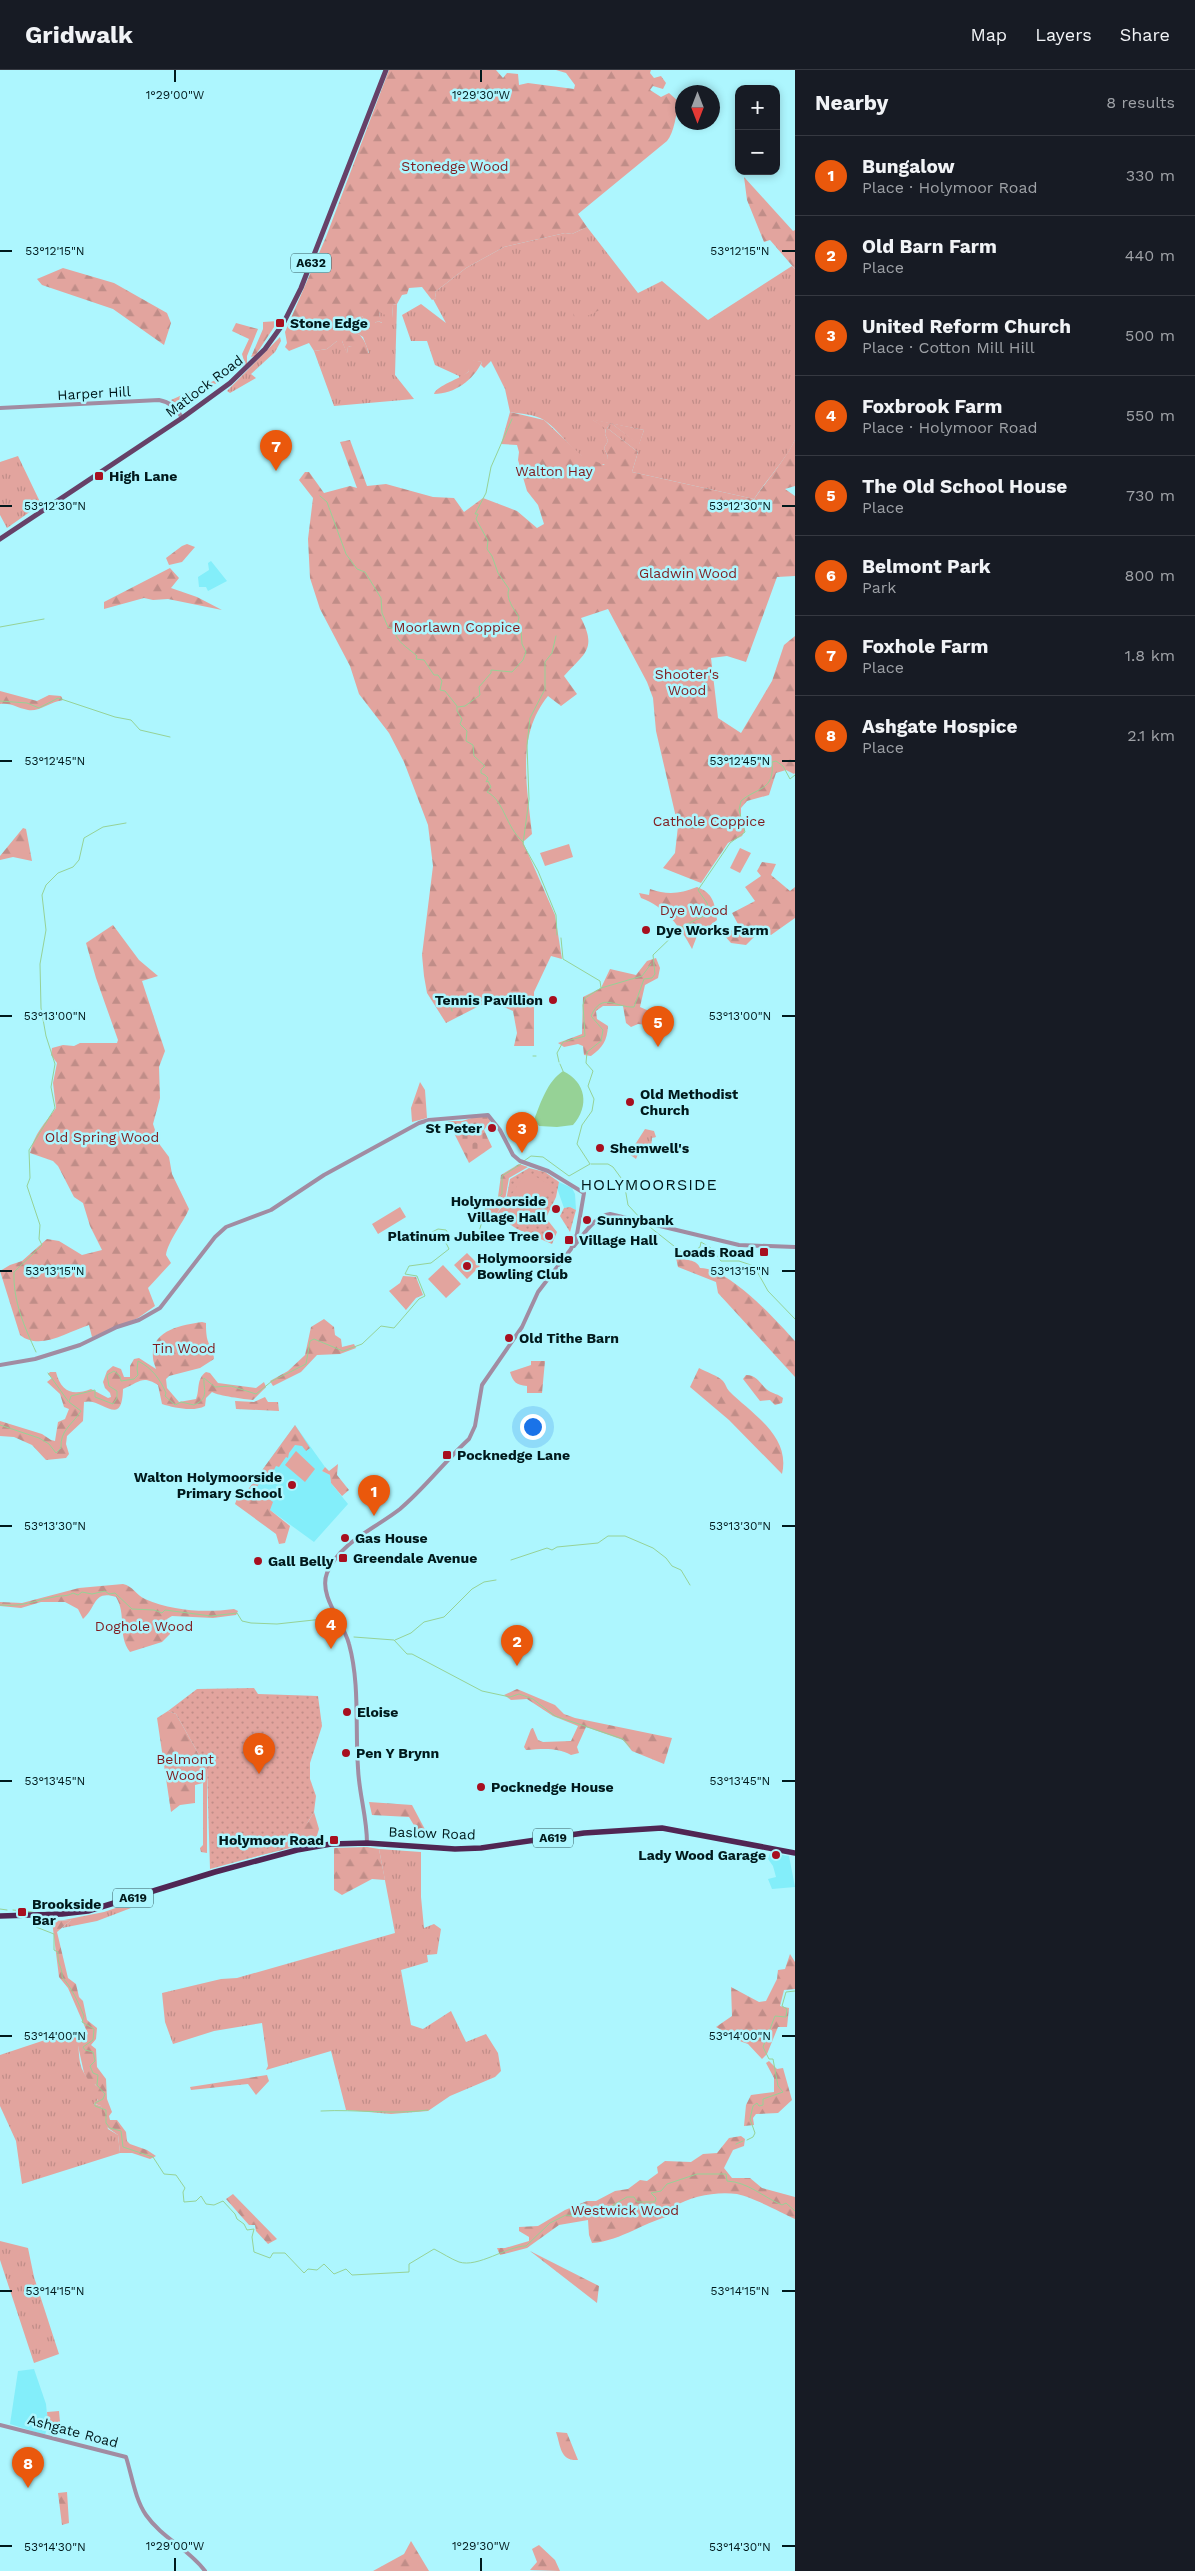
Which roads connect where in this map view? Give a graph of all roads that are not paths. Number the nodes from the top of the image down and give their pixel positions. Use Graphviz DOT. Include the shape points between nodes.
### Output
graph roads {
  1 [pos="386,70"];
  2 [pos="0,408"];
  3 [pos="182,418"];
  4 [pos="0,538"];
  5 [pos="795,1247"];
  6 [pos="571,1249"];
  7 [pos="0,1365"];
  8 [pos="367,1843"];
  9 [pos="795,1853"];
  10 [pos="0,1916"];
  11 [pos="0,2425"];
  12 [pos="205,2571"];
  1 -- 3 [label="main road, Matlock Road / A632" via="301,288 283,324 249,367"];
  2 -- 3 [label="street, Harper Hill" via="159,400 173,406"];
  3 -- 4 [label="main road, Matlock Road / A632"];
  5 -- 6 [label="street" via="739,1245 610,1214 595,1221"];
  6 -- 7 [label="street" via="584,1193 548,1171 520,1161 488,1115 429,1120 346,1163 269,1212 226,1227 160,1308 140,1320 80,1345 35,1359"];
  6 -- 8 [label="street" via="538,1292 522,1326 482,1385 475,1426 469,1439 399,1509 359,1536 334,1561 327,1574 326,1590 330,1603 352,1652 358,1766 368,1826"];
  8 -- 9 [label="highway, Baslow Road / A619" via="481,1848 584,1833 651,1828 699,1833"];
  8 -- 10 [label="highway, Baslow Road / A619" via="304,1848 88,1911"];
  11 -- 12 [label="street, Ashgate Road" via="126,2457 146,2515 196,2558"];
}
